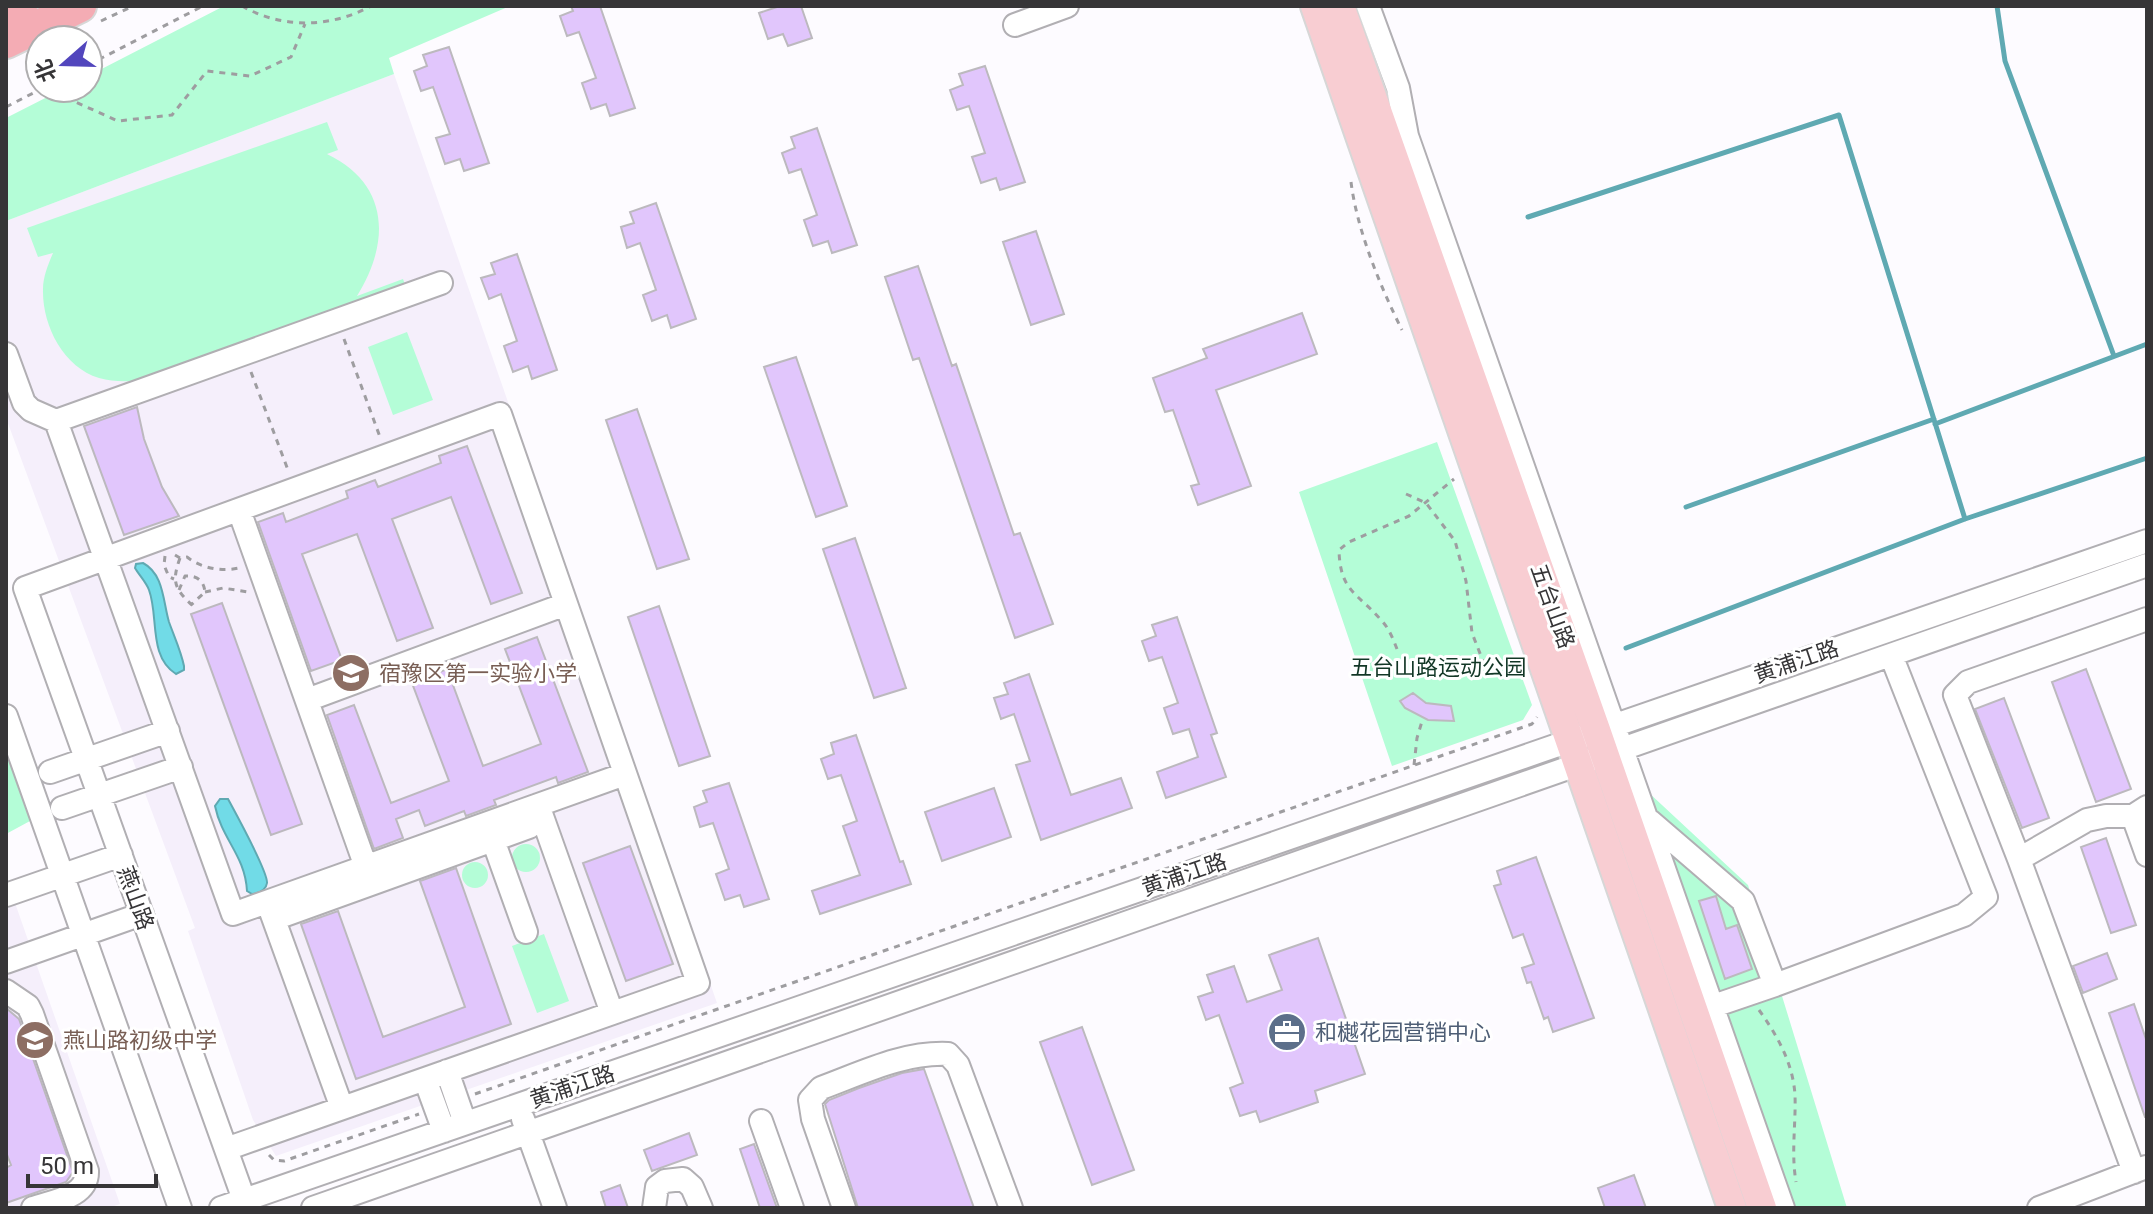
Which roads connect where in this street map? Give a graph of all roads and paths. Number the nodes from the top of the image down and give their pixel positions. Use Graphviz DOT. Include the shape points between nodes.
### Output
graph roads {
  1 [pos="21,6"];
  2 [pos="80,6"];
  3 [pos="203,6"];
  4 [pos="242,6"];
  5 [pos="371,6"];
  6 [pos="1067,6"];
  7 [pos="1315,6"];
  8 [pos="1340,6"];
  9 [pos="1368,6"];
  10 [pos="6,13"];
  11 [pos="305,24"];
  12 [pos="1015,25"];
  13 [pos="6,42"];
  14 [pos="104,57"];
  15 [pos="24,98"];
  16 [pos="81,104"];
  17 [pos="6,107"];
  18 [pos="1349,170"];
  19 [pos="441,283"];
  20 [pos="336,320"];
  21 [pos="1405,336"];
  22 [pos="6,354"];
  23 [pos="251,372"];
  24 [pos="56,421"];
  25 [pos="387,455"];
  26 [pos="1456,477"];
  27 [pos="295,489"];
  28 [pos="1406,494"];
  29 [pos="1426,503"];
  30 [pos="239,510"];
  31 [pos="1361,530"];
  32 [pos="1363,536"];
  33 [pos="2146,552"];
  34 [pos="180,558"];
  35 [pos="106,559"];
  36 [pos="258,563"];
  37 [pos="174,579"];
  38 [pos="267,588"];
  39 [pos="179,590"];
  40 [pos="205,592"];
  41 [pos="566,604"];
  42 [pos="2147,619"];
  43 [pos="1397,649"];
  44 [pos="1891,655"];
  45 [pos="1490,679"];
  46 [pos="307,700"];
  47 [pos="1537,714"];
  48 [pos="6,716"];
  49 [pos="1423,718"];
  50 [pos="168,731"];
  51 [pos="1597,744"];
  52 [pos="86,759"];
  53 [pos="1414,765"];
  54 [pos="181,767"];
  55 [pos="50,772"];
  56 [pos="625,774"];
  57 [pos="99,795"];
  58 [pos="538,805"];
  59 [pos="62,808"];
  60 [pos="2140,811"];
  61 [pos="1647,819"];
  62 [pos="529,827"];
  63 [pos="493,840"];
  64 [pos="121,855"];
  65 [pos="2147,855"];
  66 [pos="2019,859"];
  67 [pos="366,867"];
  68 [pos="62,875"];
  69 [pos="6,895"];
  70 [pos="271,910"];
  71 [pos="142,914"];
  72 [pos="526,932"];
  73 [pos="83,935"];
  74 [pos="6,962"];
  75 [pos="1775,985"];
  76 [pos="6,991"];
  77 [pos="1746,995"];
  78 [pos="1703,1010"];
  79 [pos="612,1013"];
  80 [pos="447,1071"];
  81 [pos="425,1079"];
  82 [pos="457,1101"];
  83 [pos="518,1105"];
  84 [pos="342,1108"];
  85 [pos="436,1108"];
  86 [pos="761,1121"];
  87 [pos="465,1123"];
  88 [pos="444,1131"];
  89 [pos="528,1133"];
  90 [pos="261,1137"];
  91 [pos="226,1149"];
  92 [pos="2144,1168"];
  93 [pos="1796,1185"];
  94 [pos="2088,1199"];
  95 [pos="246,1204"];
  96 [pos="33,1208"];
  97 [pos="180,1208"];
  98 [pos="221,1208"];
  99 [pos="313,1208"];
  100 [pos="555,1208"];
  101 [pos="654,1208"];
  102 [pos="701,1208"];
  103 [pos="792,1208"];
  104 [pos="844,1208"];
  105 [pos="1011,1208"];
  106 [pos="1732,1208"];
  107 [pos="1762,1208"];
  108 [pos="1783,1208"];
  109 [pos="2039,1208"];
  1 -- 10 [label="highway"];
  2 -- 13 [label="highway"];
  3 -- 14 [label="path"];
  4 -- 11 [label="path" via="278,21"];
  5 -- 11 [label="path" via="355,15"];
  6 -- 12 [label="street"];
  7 -- 51 [label="main road, 五台山路"];
  8 -- 51 [label="main road, 五台山路"];
  9 -- 51 [label="street" via="1398,88 1407,136"];
  11 -- 16 [label="path" via="291,57 250,76 207,71 172,115 118,121"];
  15 -- 17 [label="path"];
  18 -- 21 [label="path" via="1354,203 1381,285"];
  19 -- 20 [label="street"];
  20 -- 24 [label="street"];
  20 -- 25 [label="path"];
  22 -- 24 [label="street" via="24,403"];
  23 -- 27 [label="path"];
  24 -- 35 [label="street"];
  25 -- 27 [label="street"];
  25 -- 41 [label="street" via="500,414"];
  26 -- 29 [label="path"];
  27 -- 30 [label="street"];
  28 -- 29 [label="path"];
  29 -- 32 [label="path"];
  29 -- 45 [label="path" via="1459,551 1472,633"];
  30 -- 35 [label="street"];
  30 -- 36 [label="street"];
  31 -- 32 [label="path"];
  32 -- 43 [label="path" via="1339,550 1342,572 1354,596 1384,623"];
  33 -- 44 [label="street, 黄浦江路"];
  33 -- 51 [label="street, 黄浦江路"];
  34 -- 36 [label="path" via="227,571"];
  34 -- 37 [label="path"];
  34 -- 37 [label="path" via="168,551 164,559 165,571"];
  35 -- 50 [label="street"];
  35 -- 52 [label="street, 燕山路" via="25,588"];
  36 -- 38 [label="street"];
  37 -- 39 [label="path"];
  38 -- 40 [label="path"];
  38 -- 46 [label="street"];
  39 -- 40 [label="path" via="193,606"];
  39 -- 40 [label="path" via="185,576 193,576"];
  41 -- 46 [label="street"];
  41 -- 56 [label="street"];
  42 -- 66 [label="street" via="1968,682 1955,695"];
  44 -- 51 [label="street, 黄浦江路"];
  44 -- 75 [label="street" via="1986,897 1964,915"];
  46 -- 67 [label="street"];
  47 -- 53 [label="path" via="1532,724"];
  48 -- 68 [label="street"];
  49 -- 53 [label="path"];
  50 -- 52 [label="street"];
  50 -- 54 [label="street"];
  51 -- 61 [label="street"];
  51 -- 78 [label="main road, 五台山路"];
  51 -- 83 [label="street, 黄浦江路"];
  51 -- 89 [label="street, 黄浦江路"];
  51 -- 106 [label="main road, 五台山路"];
  52 -- 55 [label="street"];
  52 -- 57 [label="street, 燕山路"];
  53 -- 82 [label="path"];
  54 -- 57 [label="street"];
  54 -- 70 [label="street" via="233,914"];
  56 -- 58 [label="street"];
  56 -- 79 [label="street" via="698,983"];
  57 -- 59 [label="street"];
  57 -- 64 [label="street, 燕山路"];
  58 -- 67 [label="street"];
  58 -- 79 [label="street"];
  60 -- 65 [label="street"];
  60 -- 66 [label="street" via="2087,820"];
  61 -- 75 [label="street" via="1743,901"];
  61 -- 78 [label="street"];
  62 -- 63 [label="street"];
  63 -- 70 [label="street"];
  63 -- 72 [label="street"];
  64 -- 68 [label="street"];
  64 -- 71 [label="street, 燕山路"];
  66 -- 92 [label="street"];
  67 -- 70 [label="street"];
  68 -- 69 [label="street"];
  68 -- 73 [label="street"];
  70 -- 84 [label="street"];
  71 -- 73 [label="street"];
  71 -- 91 [label="street, 燕山路"];
  73 -- 74 [label="street"];
  73 -- 97 [label="street"];
  75 -- 77 [label="street"];
  76 -- 96 [label="street" via="32,1014 87,1171 78,1193"];
  77 -- 78 [label="street"];
  77 -- 93 [label="path" via="1789,1062 1795,1096"];
  78 -- 107 [label="main road, 五台山路"];
  78 -- 108 [label="street"];
  79 -- 80 [label="street"];
  80 -- 81 [label="street"];
  80 -- 82 [label="street"];
  81 -- 84 [label="street"];
  81 -- 85 [label="street"];
  82 -- 87 [label="street"];
  83 -- 87 [label="street, 黄浦江路"];
  83 -- 89 [label="street"];
  84 -- 90 [label="street"];
  85 -- 88 [label="street"];
  85 -- 90 [label="path" via="284,1161 274,1160"];
  86 -- 103 [label="street"];
  87 -- 88 [label="street, 黄浦江路"];
  88 -- 95 [label="street, 黄浦江路"];
  89 -- 99 [label="street, 黄浦江路"];
  89 -- 100 [label="street"];
  90 -- 91 [label="street"];
  91 -- 95 [label="street, 燕山路"];
  92 -- 94 [label="street"];
  94 -- 109 [label="street"];
  95 -- 98 [label="street, 黄浦江路"];
  101 -- 102 [label="street" via="657,1187 674,1179 692,1187"];
  104 -- 105 [label="street" via="810,1100 821,1088 913,1055 948,1054 958,1065"];
}
